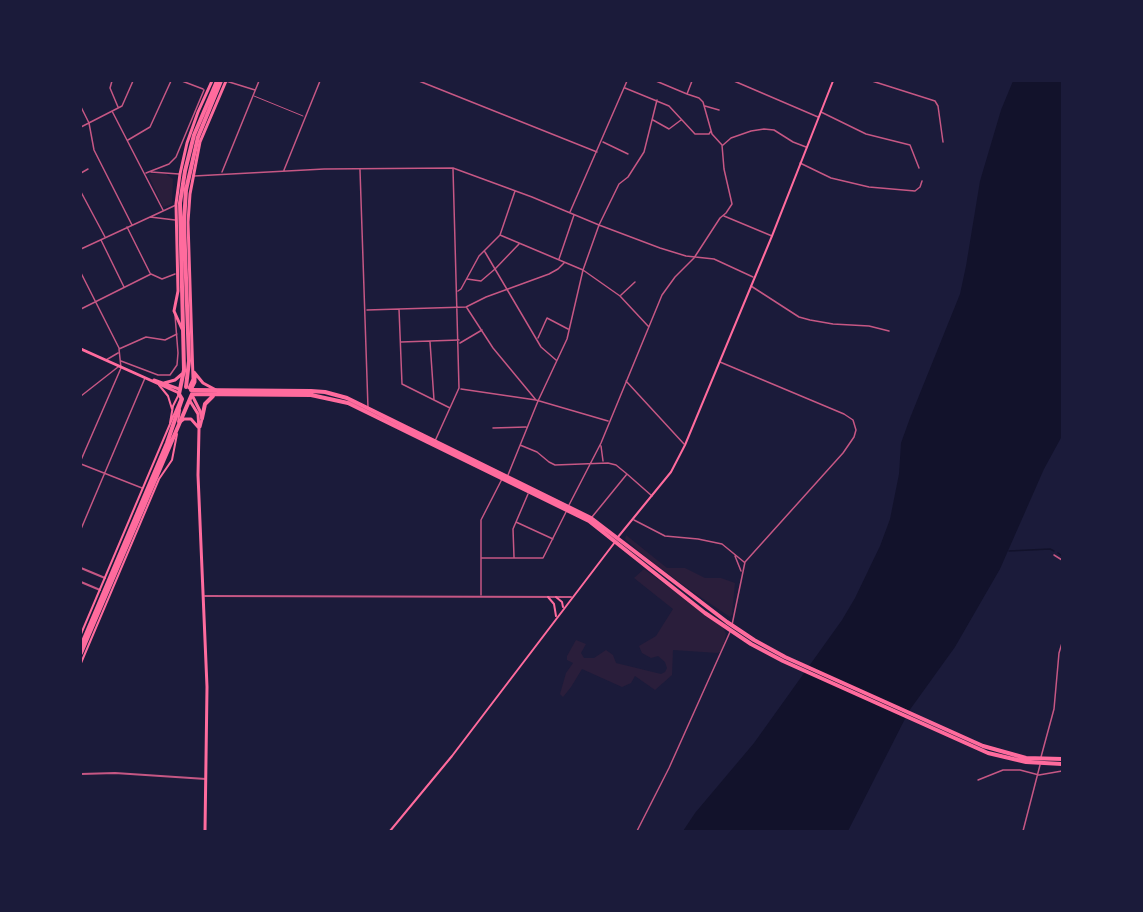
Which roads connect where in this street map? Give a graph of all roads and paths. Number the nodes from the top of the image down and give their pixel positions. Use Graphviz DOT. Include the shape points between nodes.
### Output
graph roads {
  1 [pos="112,81"];
  2 [pos="134,81"];
  3 [pos="171,81"];
  4 [pos="182,81"];
  5 [pos="212,81"];
  6 [pos="222,81"];
  7 [pos="259,81"];
  8 [pos="320,81"];
  9 [pos="419,81"];
  10 [pos="627,81"];
  11 [pos="656,81"];
  12 [pos="692,81"];
  13 [pos="734,81"];
  14 [pos="833,81"];
  15 [pos="872,81"];
  16 [pos="624,87"];
  17 [pos="206,90"];
  18 [pos="255,90"];
  19 [pos="687,94"];
  20 [pos="253,96"];
  21 [pos="657,100"];
  22 [pos="704,106"];
  23 [pos="81,107"];
  24 [pos="119,108"];
  25 [pos="719,110"];
  26 [pos="112,111"];
  27 [pos="820,112"];
  28 [pos="305,116"];
  29 [pos="818,117"];
  30 [pos="652,119"];
  31 [pos="682,119"];
  32 [pos="89,123"];
  33 [pos="81,127"];
  34 [pos="711,131"];
  35 [pos="127,141"];
  36 [pos="601,141"];
  37 [pos="943,142"];
  38 [pos="722,145"];
  39 [pos="806,147"];
  40 [pos="597,152"];
  41 [pos="628,154"];
  42 [pos="800,163"];
  43 [pos="453,168"];
  44 [pos="920,168"];
  45 [pos="88,169"];
  46 [pos="360,169"];
  47 [pos="283,171"];
  48 [pos="81,173"];
  49 [pos="222,173"];
  50 [pos="145,174"];
  51 [pos="180,174"];
  52 [pos="193,176"];
  53 [pos="922,182"];
  54 [pos="515,191"];
  55 [pos="81,192"];
  56 [pos="85,199"];
  57 [pos="81,201"];
  58 [pos="176,204"];
  59 [pos="163,210"];
  60 [pos="570,213"];
  61 [pos="574,215"];
  62 [pos="723,216"];
  63 [pos="149,217"];
  64 [pos="176,220"];
  65 [pos="132,225"];
  66 [pos="598,225"];
  67 [pos="127,227"];
  68 [pos="500,236"];
  69 [pos="772,236"];
  70 [pos="106,237"];
  71 [pos="100,240"];
  72 [pos="519,244"];
  73 [pos="81,249"];
  74 [pos="485,252"];
  75 [pos="694,258"];
  76 [pos="559,260"];
  77 [pos="565,262"];
  78 [pos="495,269"];
  79 [pos="583,270"];
  80 [pos="81,273"];
  81 [pos="151,274"];
  82 [pos="175,274"];
  83 [pos="754,277"];
  84 [pos="466,278"];
  85 [pos="635,282"];
  86 [pos="750,285"];
  87 [pos="125,288"];
  88 [pos="507,290"];
  89 [pos="456,291"];
  90 [pos="620,296"];
  91 [pos="95,302"];
  92 [pos="458,307"];
  93 [pos="466,307"];
  94 [pos="81,309"];
  95 [pos="399,309"];
  96 [pos="365,310"];
  97 [pos="174,311"];
  98 [pos="649,327"];
  99 [pos="482,330"];
  100 [pos="569,330"];
  101 [pos="889,331"];
  102 [pos="185,333"];
  103 [pos="177,334"];
  104 [pos="537,339"];
  105 [pos="430,341"];
  106 [pos="400,342"];
  107 [pos="459,342"];
  108 [pos="81,349"];
  109 [pos="119,351"];
  110 [pos="106,360"];
  111 [pos="556,360"];
  112 [pos="121,361"];
  113 [pos="191,362"];
  114 [pos="719,362"];
  115 [pos="120,367"];
  116 [pos="184,370"];
  117 [pos="194,372"];
  118 [pos="146,378"];
  119 [pos="626,381"];
  120 [pos="158,383"];
  121 [pos="459,388"];
  122 [pos="190,390"];
  123 [pos="217,392"];
  124 [pos="180,395"];
  125 [pos="81,396"];
  126 [pos="188,400"];
  127 [pos="434,400"];
  128 [pos="537,400"];
  129 [pos="180,409"];
  130 [pos="451,409"];
  131 [pos="172,410"];
  132 [pos="367,410"];
  133 [pos="202,418"];
  134 [pos="609,422"];
  135 [pos="178,424"];
  136 [pos="170,425"];
  137 [pos="527,427"];
  138 [pos="493,428"];
  139 [pos="199,429"];
  140 [pos="434,442"];
  141 [pos="601,444"];
  142 [pos="520,445"];
  143 [pos="685,445"];
  144 [pos="81,460"];
  145 [pos="602,462"];
  146 [pos="81,464"];
  147 [pos="591,464"];
  148 [pos="627,474"];
  149 [pos="104,475"];
  150 [pos="505,477"];
  151 [pos="143,489"];
  152 [pos="530,489"];
  153 [pos="652,496"];
  154 [pos="568,507"];
  155 [pos="590,519"];
  156 [pos="633,520"];
  157 [pos="516,522"];
  158 [pos="81,530"];
  159 [pos="553,539"];
  160 [pos="616,540"];
  161 [pos="735,555"];
  162 [pos="1054,555"];
  163 [pos="514,557"];
  164 [pos="481,558"];
  165 [pos="1062,560"];
  166 [pos="745,562"];
  167 [pos="81,568"];
  168 [pos="741,571"];
  169 [pos="105,578"];
  170 [pos="81,582"];
  171 [pos="100,590"];
  172 [pos="205,596"];
  173 [pos="481,596"];
  174 [pos="548,597"];
  175 [pos="556,597"];
  176 [pos="571,597"];
  177 [pos="563,607"];
  178 [pos="556,617"];
  179 [pos="81,634"];
  180 [pos="1062,643"];
  181 [pos="81,646"];
  182 [pos="81,653"];
  183 [pos="81,663"];
  184 [pos="1062,759"];
  185 [pos="1042,761"];
  186 [pos="1062,764"];
  187 [pos="1062,771"];
  188 [pos="81,774"];
  189 [pos="1039,775"];
  190 [pos="206,779"];
  191 [pos="978,780"];
  192 [pos="205,831"];
  193 [pos="390,831"];
  194 [pos="638,831"];
  195 [pos="1023,831"];
  1 -- 24 [label="street" via="110,88"];
  2 -- 24 [label="street"];
  3 -- 35 [label="street" via="150,127"];
  4 -- 17 [label="street"];
  5 -- 17 [label="main road"];
  6 -- 18 [label="street"];
  6 -- 52 [label="main road"];
  6 -- 102 [label="highway" via="194,135 183,185 180,211"];
  6 -- 113 [label="highway" via="198,137 186,190"];
  7 -- 18 [label="street"];
  8 -- 28 [label="street"];
  9 -- 40 [label="street"];
  10 -- 16 [label="street"];
  11 -- 19 [label="street"];
  12 -- 19 [label="street"];
  13 -- 29 [label="street"];
  14 -- 27 [label="main road"];
  15 -- 37 [label="street" via="935,101"];
  16 -- 21 [label="street"];
  16 -- 36 [label="street"];
  17 -- 50 [label="street" via="176,158"];
  17 -- 51 [label="main road"];
  18 -- 20 [label="street"];
  19 -- 22 [label="street" via="701,99"];
  20 -- 28 [label="lane"];
  20 -- 49 [label="street"];
  21 -- 30 [label="street"];
  21 -- 31 [label="street"];
  22 -- 25 [label="street"];
  22 -- 34 [label="street"];
  23 -- 32 [label="street"];
  24 -- 26 [label="street"];
  26 -- 32 [label="street"];
  26 -- 35 [label="street"];
  27 -- 29 [label="main road"];
  27 -- 44 [label="street" via="866,134 910,145"];
  28 -- 47 [label="street"];
  29 -- 39 [label="main road"];
  30 -- 31 [label="street" via="669,129"];
  30 -- 66 [label="street" via="644,152 619,184"];
  31 -- 34 [label="street" via="695,134"];
  32 -- 33 [label="street"];
  32 -- 65 [label="street" via="94,150"];
  34 -- 38 [label="street"];
  35 -- 50 [label="street"];
  36 -- 40 [label="street"];
  36 -- 41 [label="street"];
  38 -- 39 [label="street" via="750,131 764,129 774,130"];
  38 -- 62 [label="street" via="732,201"];
  39 -- 42 [label="main road"];
  40 -- 60 [label="street"];
  42 -- 53 [label="street" via="831,178 869,187 915,191"];
  42 -- 69 [label="main road"];
  43 -- 46 [label="street"];
  43 -- 54 [label="street"];
  43 -- 89 [label="street"];
  45 -- 48 [label="street"];
  46 -- 47 [label="street"];
  46 -- 96 [label="street"];
  47 -- 49 [label="street"];
  49 -- 52 [label="street"];
  50 -- 51 [label="street"];
  50 -- 59 [label="street"];
  51 -- 58 [label="main road"];
  52 -- 113 [label="main road" via="188,222"];
  54 -- 60 [label="street"];
  54 -- 68 [label="street"];
  55 -- 56 [label="street"];
  56 -- 57 [label="street"];
  56 -- 70 [label="street"];
  58 -- 59 [label="street"];
  58 -- 64 [label="main road"];
  59 -- 63 [label="street"];
  60 -- 61 [label="street"];
  61 -- 66 [label="street"];
  61 -- 76 [label="street"];
  62 -- 69 [label="street"];
  62 -- 75 [label="street"];
  63 -- 64 [label="street"];
  63 -- 65 [label="street"];
  64 -- 97 [label="main road" via="178,291"];
  65 -- 67 [label="street"];
  66 -- 75 [label="street"];
  66 -- 79 [label="street"];
  67 -- 70 [label="street"];
  67 -- 81 [label="street"];
  68 -- 72 [label="street"];
  68 -- 74 [label="street"];
  69 -- 83 [label="main road"];
  70 -- 71 [label="street"];
  71 -- 73 [label="street"];
  71 -- 87 [label="street"];
  72 -- 76 [label="street"];
  72 -- 78 [label="street"];
  74 -- 78 [label="street"];
  74 -- 84 [label="street"];
  75 -- 83 [label="street" via="714,259"];
  75 -- 98 [label="street" via="662,295"];
  76 -- 77 [label="street"];
  77 -- 79 [label="street"];
  77 -- 88 [label="street" via="558,269"];
  78 -- 84 [label="street" via="481,280"];
  78 -- 88 [label="street"];
  79 -- 90 [label="street"];
  79 -- 100 [label="street"];
  80 -- 91 [label="street"];
  81 -- 82 [label="street" via="162,279"];
  81 -- 87 [label="street"];
  83 -- 86 [label="main road"];
  84 -- 89 [label="street" via="461,290"];
  85 -- 90 [label="street"];
  86 -- 101 [label="street" via="799,317"];
  86 -- 114 [label="main road"];
  87 -- 91 [label="street"];
  88 -- 93 [label="street"];
  88 -- 104 [label="street"];
  89 -- 92 [label="street"];
  90 -- 98 [label="street"];
  91 -- 94 [label="street"];
  91 -- 109 [label="street"];
  92 -- 93 [label="street"];
  92 -- 95 [label="street"];
  92 -- 107 [label="street"];
  93 -- 99 [label="street"];
  95 -- 96 [label="street"];
  95 -- 106 [label="street"];
  96 -- 132 [label="street"];
  97 -- 102 [label="main road"];
  97 -- 103 [label="street"];
  98 -- 119 [label="street"];
  99 -- 107 [label="street"];
  99 -- 128 [label="street"];
  100 -- 104 [label="street" via="547,318"];
  100 -- 111 [label="street"];
  102 -- 116 [label="highway"];
  103 -- 109 [label="street" via="165,340 146,337"];
  103 -- 112 [label="street" via="177,365 168,376"];
  104 -- 111 [label="street" via="542,349"];
  105 -- 106 [label="street"];
  105 -- 107 [label="street"];
  105 -- 127 [label="street"];
  106 -- 127 [label="street" via="402,384"];
  107 -- 121 [label="street"];
  108 -- 110 [label="main road"];
  109 -- 110 [label="street"];
  109 -- 112 [label="street"];
  110 -- 115 [label="main road"];
  111 -- 128 [label="street"];
  112 -- 115 [label="street"];
  113 -- 117 [label="main road"];
  113 -- 122 [label="highway"];
  114 -- 143 [label="main road"];
  114 -- 166 [label="street" via="844,414 853,420 856,430 849,445"];
  115 -- 118 [label="main road"];
  115 -- 125 [label="street"];
  115 -- 144 [label="street"];
  116 -- 120 [label="main road" via="175,380"];
  116 -- 124 [label="highway"];
  117 -- 122 [label="main road" via="195,382"];
  117 -- 123 [label="main road"];
  118 -- 120 [label="main road"];
  118 -- 149 [label="street"];
  119 -- 134 [label="street"];
  119 -- 143 [label="street"];
  120 -- 124 [label="main road"];
  120 -- 131 [label="main road"];
  121 -- 128 [label="street"];
  121 -- 130 [label="street"];
  122 -- 123 [label="highway"];
  122 -- 124 [label="highway"];
  122 -- 126 [label="highway"];
  122 -- 133 [label="main road"];
  123 -- 132 [label="highway" via="310,395"];
  123 -- 133 [label="highway" via="206,401"];
  124 -- 126 [label="highway"];
  124 -- 129 [label="highway"];
  124 -- 131 [label="main road"];
  124 -- 136 [label="main road"];
  126 -- 135 [label="highway"];
  126 -- 139 [label="main road" via="197,412"];
  127 -- 130 [label="street"];
  128 -- 134 [label="street"];
  128 -- 137 [label="street"];
  129 -- 135 [label="main road"];
  129 -- 181 [label="highway"];
  130 -- 140 [label="street"];
  131 -- 136 [label="main road"];
  132 -- 140 [label="highway"];
  133 -- 139 [label="main road"];
  134 -- 141 [label="street"];
  135 -- 139 [label="main road" via="191,419"];
  135 -- 182 [label="highway"];
  135 -- 183 [label="main road" via="172,460 159,479"];
  136 -- 151 [label="main road"];
  137 -- 138 [label="street"];
  137 -- 142 [label="street"];
  139 -- 172 [label="main road"];
  140 -- 150 [label="highway"];
  141 -- 145 [label="street"];
  141 -- 147 [label="street"];
  142 -- 147 [label="street" via="555,465"];
  142 -- 150 [label="street"];
  143 -- 153 [label="main road"];
  145 -- 147 [label="street"];
  145 -- 148 [label="street"];
  146 -- 149 [label="street"];
  147 -- 154 [label="street"];
  148 -- 153 [label="street"];
  148 -- 155 [label="street"];
  149 -- 151 [label="street"];
  149 -- 158 [label="street"];
  150 -- 152 [label="highway"];
  150 -- 164 [label="street" via="481,520"];
  151 -- 169 [label="main road"];
  152 -- 154 [label="highway"];
  152 -- 157 [label="street"];
  153 -- 156 [label="main road"];
  154 -- 155 [label="highway"];
  154 -- 159 [label="street"];
  155 -- 160 [label="highway"];
  156 -- 160 [label="main road"];
  156 -- 161 [label="street" via="665,536 714,541"];
  157 -- 159 [label="street"];
  157 -- 163 [label="street"];
  159 -- 163 [label="street" via="543,558"];
  160 -- 176 [label="main road"];
  160 -- 185 [label="highway" via="707,611 783,661 1007,759"];
  161 -- 166 [label="street"];
  161 -- 168 [label="street"];
  162 -- 165 [label="street"];
  163 -- 164 [label="street"];
  164 -- 173 [label="street"];
  166 -- 168 [label="street"];
  167 -- 169 [label="street"];
  168 -- 194 [label="street" via="725,648"];
  169 -- 171 [label="main road"];
  170 -- 171 [label="street"];
  171 -- 179 [label="main road"];
  172 -- 173 [label="street"];
  172 -- 190 [label="main road"];
  173 -- 174 [label="street"];
  174 -- 175 [label="street"];
  174 -- 178 [label="main road"];
  175 -- 176 [label="street"];
  175 -- 177 [label="main road"];
  176 -- 177 [label="main road"];
  177 -- 178 [label="main road"];
  178 -- 193 [label="main road" via="452,756"];
  180 -- 189 [label="street" via="1054,709"];
  184 -- 185 [label="highway"];
  185 -- 186 [label="highway"];
  187 -- 189 [label="street"];
  188 -- 190 [label="street"];
  189 -- 191 [label="street" via="1008,769"];
  189 -- 195 [label="street"];
  190 -- 192 [label="main road"];
}
